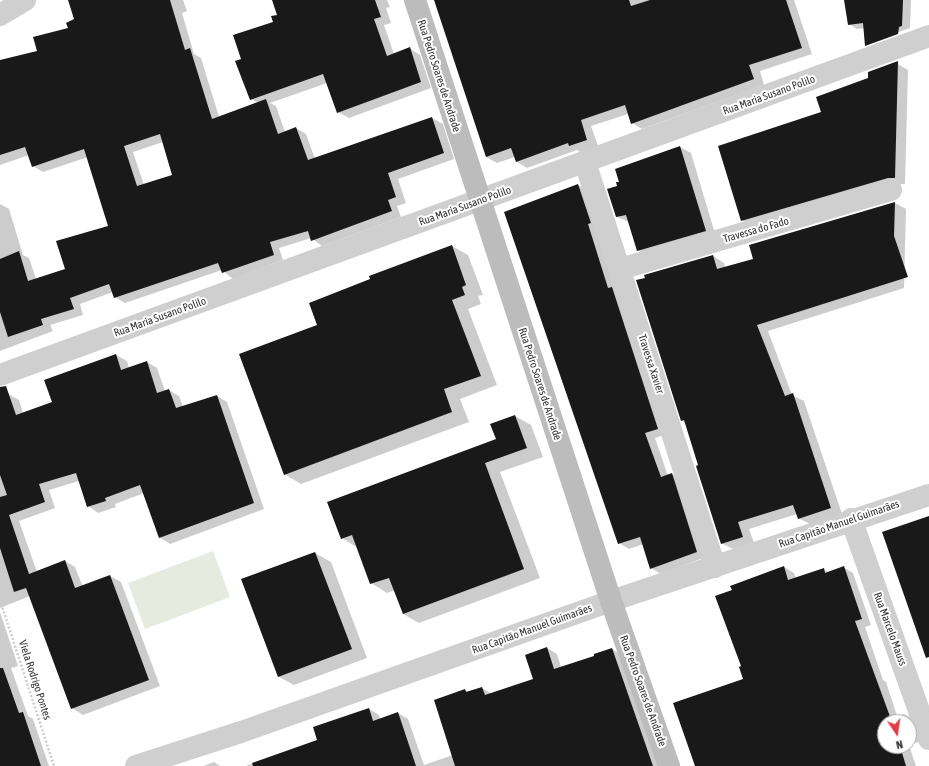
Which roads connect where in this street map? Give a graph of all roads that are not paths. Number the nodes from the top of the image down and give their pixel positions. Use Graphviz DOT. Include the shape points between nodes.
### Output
graph roads {
  1 [pos="25,0"];
  2 [pos="415,0"];
  3 [pos="0,15"];
  4 [pos="929,36"];
  5 [pos="585,162"];
  6 [pos="891,190"];
  7 [pos="480,200"];
  8 [pos="620,269"];
  9 [pos="0,375"];
  10 [pos="929,495"];
  11 [pos="851,519"];
  12 [pos="715,566"];
  13 [pos="611,601"];
  14 [pos="929,739"];
  15 [pos="136,766"];
  16 [pos="669,766"];
  1 -- 3 [label="street"];
  2 -- 7 [label="street, Rua Pedro Soares de Andrade"];
  4 -- 5 [label="street, Rua Maria Susano Polilo"];
  5 -- 7 [label="street, Rua Maria Susano Polilo"];
  5 -- 8 [label="street, Travessa Xavier"];
  6 -- 8 [label="street, Travessa do Fado"];
  7 -- 9 [label="street, Rua Maria Susano Polilo"];
  7 -- 13 [label="street, Rua Pedro Soares de Andrade"];
  8 -- 12 [label="street, Travessa Xavier"];
  10 -- 11 [label="street, Rua Capitão Manuel Guimarães"];
  11 -- 12 [label="street, Rua Capitão Manuel Guimarães"];
  11 -- 14 [label="street, Rua Marcelo Mauss"];
  12 -- 13 [label="street, Rua Capitão Manuel Guimarães"];
  13 -- 15 [label="street, Rua Capitão Manuel Guimarães" via="241,732"];
  13 -- 16 [label="street, Rua Pedro Soares de Andrade"];
}
